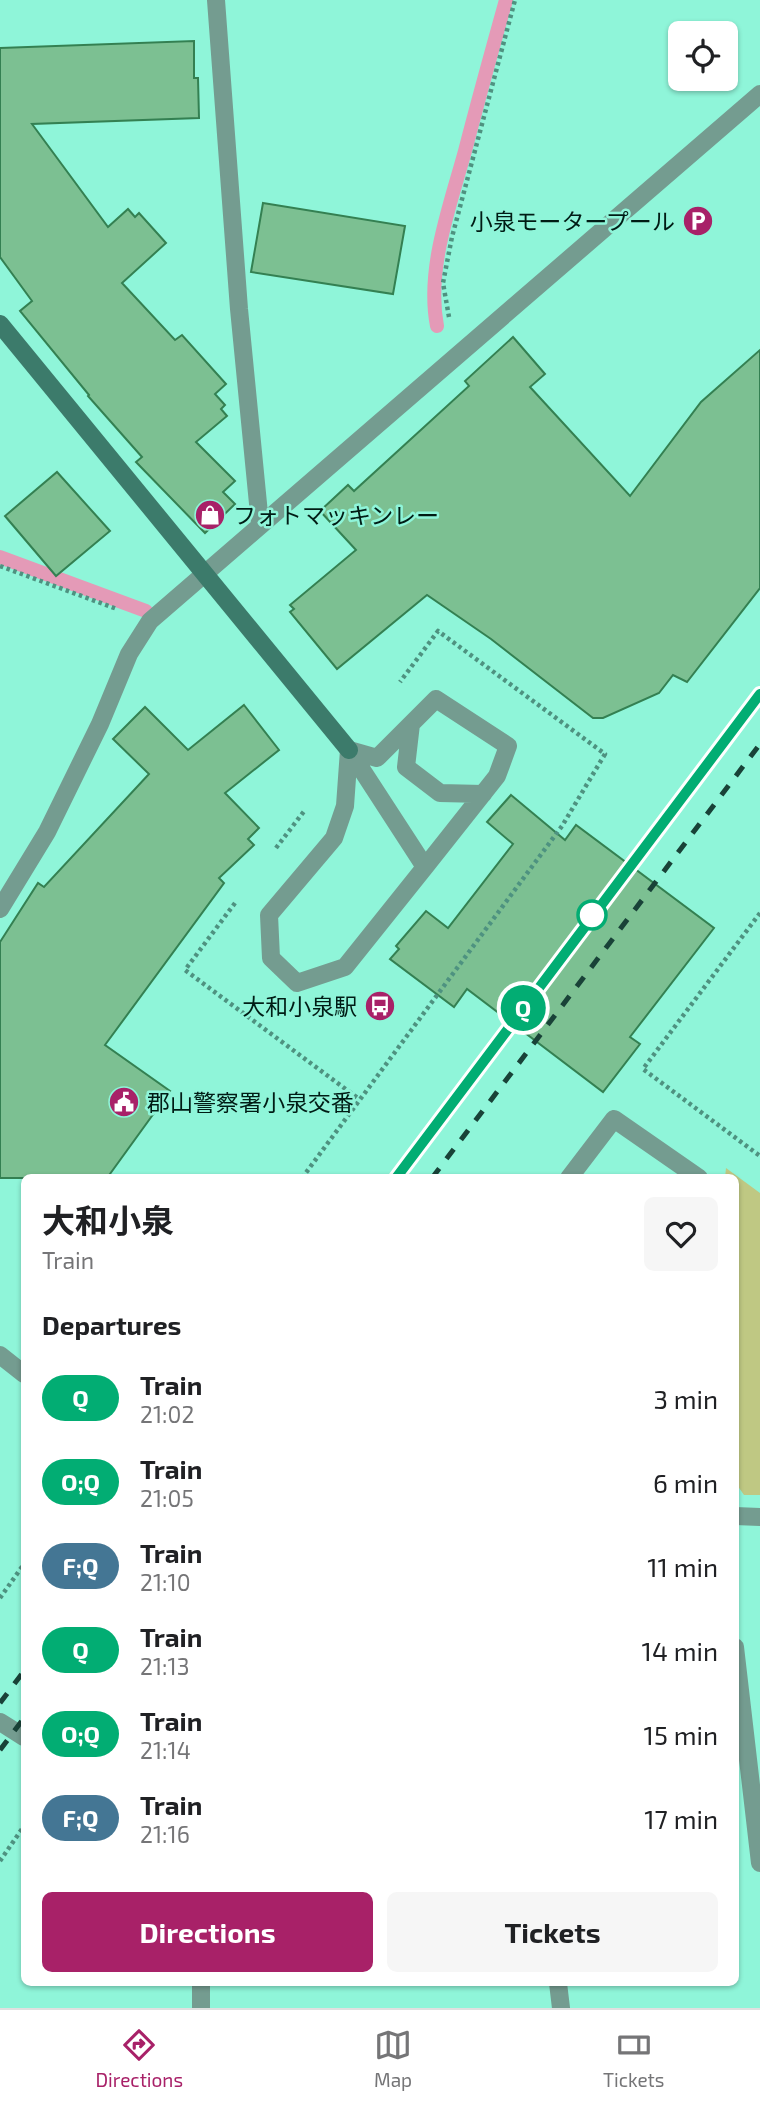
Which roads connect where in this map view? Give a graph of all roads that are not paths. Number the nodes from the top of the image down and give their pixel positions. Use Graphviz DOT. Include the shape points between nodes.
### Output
graph roads {
  1 [pos="216,0"];
  2 [pos="760,94"];
  3 [pos="0,324"];
  4 [pos="260,524"];
  5 [pos="206,574"];
  6 [pos="411,724"];
  7 [pos="349,750"];
  8 [pos="483,794"];
  9 [pos="425,867"];
  10 [pos="0,909"];
  11 [pos="572,1174"];
  12 [pos="693,1174"];
  13 [pos="0,1355"];
  14 [pos="21,1372"];
  15 [pos="739,1516"];
  16 [pos="760,1517"];
  17 [pos="739,1682"];
  18 [pos="0,1722"];
  19 [pos="21,1735"];
  20 [pos="760,1863"];
  21 [pos="201,1986"];
  22 [pos="558,1986"];
  23 [pos="201,2008"];
  24 [pos="561,2008"];
  1 -- 4 [label="street"];
  2 -- 4 [label="street"];
  3 -- 5 [label="main road"];
  4 -- 5 [label="street"];
  5 -- 7 [label="main road"];
  5 -- 10 [label="street" via="150,621 129,654 47,832"];
  6 -- 7 [label="street" via="377,758"];
  6 -- 8 [label="street" via="406,767 440,793"];
  6 -- 8 [label="street" via="436,699 508,746 497,776"];
  7 -- 9 [label="street"];
  7 -- 9 [label="street" via="345,806 334,838 270,915 271,958 297,983 345,968"];
  8 -- 9 [label="street"];
  11 -- 12 [label="street" via="614,1119"];
  13 -- 14 [label="street"];
  15 -- 16 [label="street"];
  17 -- 20 [label="street"];
  18 -- 19 [label="street"];
  21 -- 23 [label="street"];
  22 -- 24 [label="street"];
}
